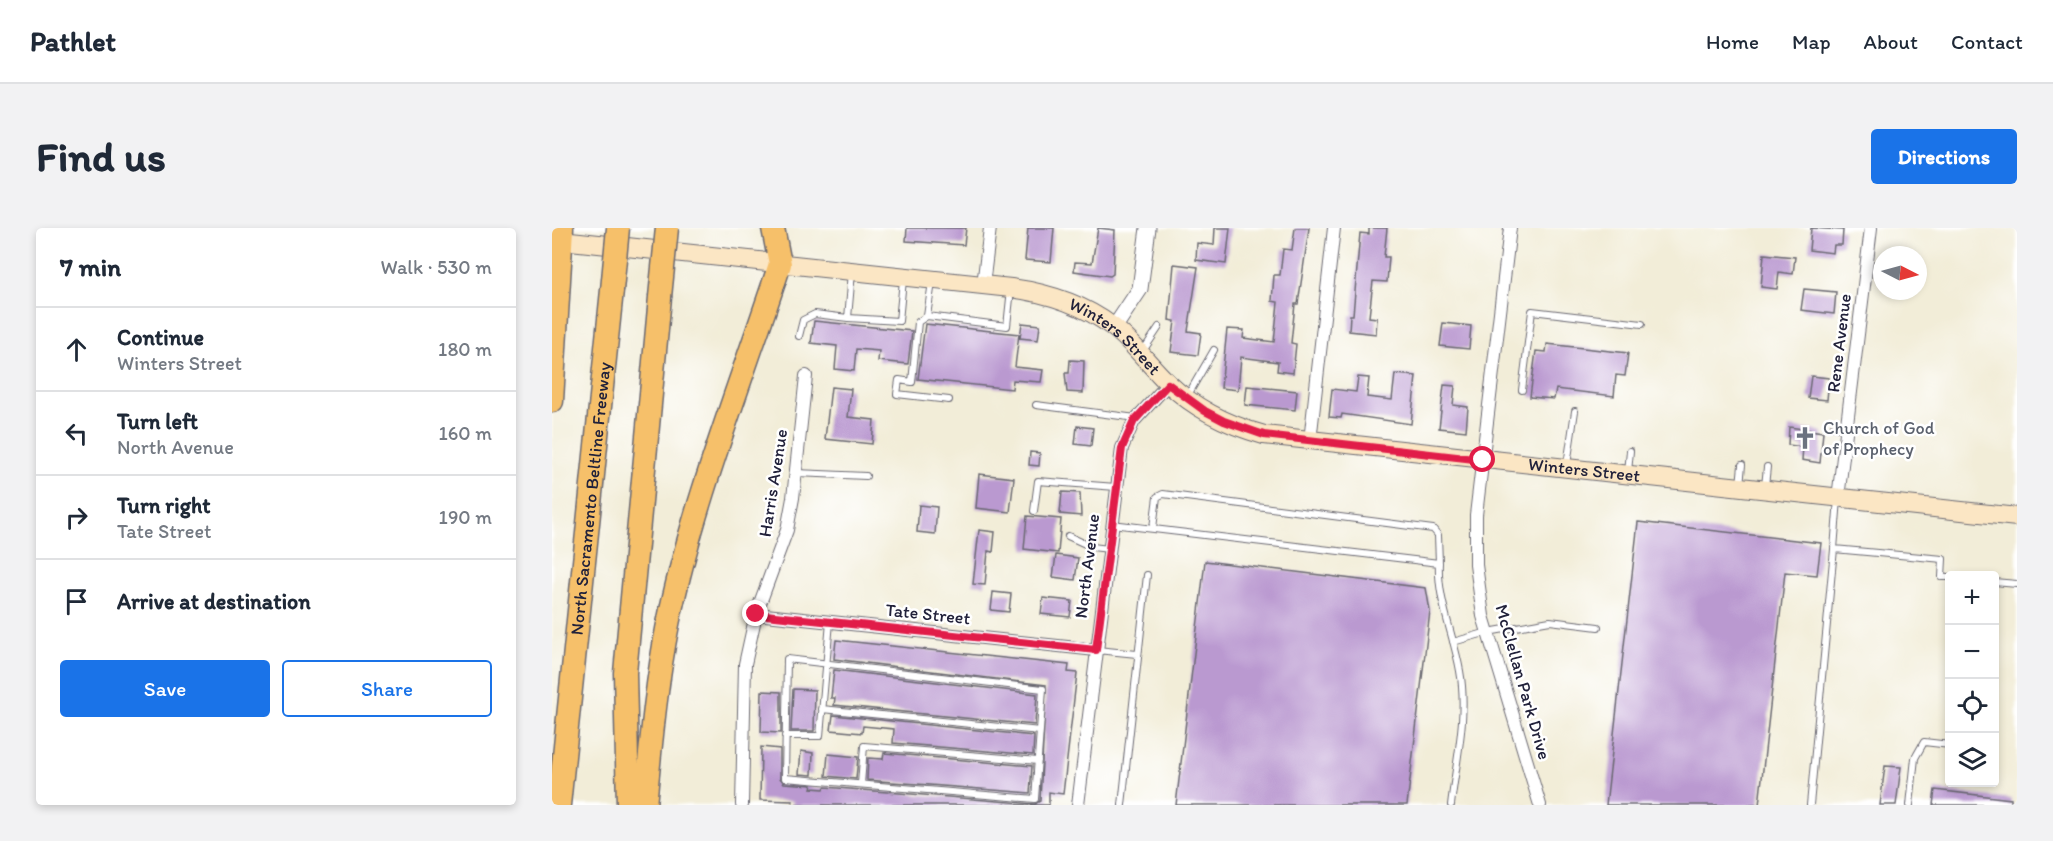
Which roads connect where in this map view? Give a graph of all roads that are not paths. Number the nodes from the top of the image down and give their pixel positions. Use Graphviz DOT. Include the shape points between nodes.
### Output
graph roads {
  1 [pos="618,228"];
  2 [pos="667,228"];
  3 [pos="773,228"];
  4 [pos="990,228"];
  5 [pos="1148,228"];
  6 [pos="1334,228"];
  7 [pos="1510,228"];
  8 [pos="1871,228"];
  9 [pos="558,236"];
  10 [pos="780,264"];
  11 [pos="852,272"];
  12 [pos="904,277"];
  13 [pos="932,280"];
  14 [pos="984,285"];
  15 [pos="1011,288"];
  16 [pos="927,316"];
  17 [pos="848,318"];
  18 [pos="1642,324"];
  19 [pos="1159,327"];
  20 [pos="1114,328"];
  21 [pos="799,336"];
  22 [pos="1214,350"];
  23 [pos="1141,354"];
  24 [pos="806,376"];
  25 [pos="1168,384"];
  26 [pos="1522,390"];
  27 [pos="1186,398"];
  28 [pos="949,400"];
  29 [pos="552,401"];
  30 [pos="1036,405"];
  31 [pos="1575,411"];
  32 [pos="1137,418"];
  33 [pos="1833,428"];
  34 [pos="1847,429"];
  35 [pos="1310,441"];
  36 [pos="1630,451"];
  37 [pos="1483,460"];
  38 [pos="1742,465"];
  39 [pos="1767,467"];
  40 [pos="1566,469"];
  41 [pos="795,473"];
  42 [pos="1628,475"];
  43 [pos="866,476"];
  44 [pos="1116,487"];
  45 [pos="1740,487"];
  46 [pos="1765,490"];
  47 [pos="1838,498"];
  48 [pos="1034,511"];
  49 [pos="2017,517"];
  50 [pos="1112,524"];
  51 [pos="1153,528"];
  52 [pos="1068,536"];
  53 [pos="1109,549"];
  54 [pos="1834,549"];
  55 [pos="1439,562"];
  56 [pos="1147,575"];
  57 [pos="1945,577"];
  58 [pos="1999,582"];
  59 [pos="2017,584"];
  60 [pos="756,614"];
  61 [pos="830,621"];
  62 [pos="1598,627"];
  63 [pos="1488,632"];
  64 [pos="1453,642"];
  65 [pos="1096,650"];
  66 [pos="1137,654"];
  67 [pos="826,665"];
  68 [pos="822,709"];
  69 [pos="1040,731"];
  70 [pos="785,736"];
  71 [pos="1945,744"];
  72 [pos="1038,761"];
  73 [pos="861,784"];
  74 [pos="637,798"];
  75 [pos="559,805"];
  76 [pos="742,805"];
  77 [pos="1078,805"];
  78 [pos="1122,805"];
  79 [pos="1451,805"];
  80 [pos="1540,805"];
  81 [pos="1810,805"];
  82 [pos="1910,805"];
  1 -- 75 [label="highway, North Sacramento Beltline Freeway, bridge"];
  2 -- 74 [label="highway, bridge" via="625,673"];
  3 -- 10 [label="highway"];
  4 -- 14 [label="street"];
  5 -- 20 [label="street" via="1140,289"];
  6 -- 35 [label="street"];
  7 -- 37 [label="street, McClellan Park Drive"];
  8 -- 34 [label="street, Rene Avenue"];
  9 -- 10 [label="main road, Winters Street"];
  9 -- 29 [label="highway"];
  10 -- 11 [label="main road, Winters Street"];
  10 -- 74 [label="highway" via="689,537 668,624"];
  11 -- 12 [label="main road, Winters Street"];
  11 -- 17 [label="lane"];
  12 -- 13 [label="main road, Winters Street"];
  12 -- 17 [label="lane" via="899,321"];
  13 -- 14 [label="main road, Winters Street"];
  13 -- 16 [label="lane"];
  14 -- 15 [label="main road, Winters Street"];
  15 -- 16 [label="lane" via="1007,326"];
  15 -- 20 [label="main road, Winters Street" via="1065,301"];
  16 -- 28 [label="lane" via="918,322 912,382 899,380 897,394"];
  17 -- 21 [label="lane" via="815,314 803,320"];
  18 -- 26 [label="lane" via="1533,311"];
  19 -- 23 [label="lane"];
  20 -- 23 [label="main road, Winters Street"];
  22 -- 27 [label="lane"];
  23 -- 25 [label="main road, Winters Street"];
  24 -- 41 [label="street, Harris Avenue"];
  25 -- 27 [label="main road, Winters Street"];
  25 -- 32 [label="street, North Avenue"];
  27 -- 35 [label="main road, Winters Street" via="1247,430"];
  30 -- 32 [label="lane"];
  31 -- 40 [label="lane"];
  32 -- 44 [label="street, North Avenue" via="1122,448"];
  33 -- 34 [label="lane"];
  34 -- 47 [label="street, Rene Avenue"];
  35 -- 37 [label="main road, Winters Street"];
  36 -- 42 [label="lane"];
  37 -- 40 [label="main road, Winters Street"];
  37 -- 63 [label="street, McClellan Park Drive" via="1476,515 1476,566"];
  38 -- 45 [label="lane"];
  39 -- 46 [label="lane"];
  40 -- 42 [label="main road, Winters Street"];
  41 -- 43 [label="lane"];
  41 -- 60 [label="street, Harris Avenue" via="787,530"];
  42 -- 45 [label="main road, Winters Street"];
  44 -- 48 [label="lane" via="1038,481"];
  44 -- 50 [label="street, North Avenue"];
  45 -- 46 [label="main road, Winters Street"];
  46 -- 47 [label="main road, Winters Street"];
  47 -- 49 [label="main road, Winters Street"];
  47 -- 54 [label="lane"];
  50 -- 51 [label="lane"];
  50 -- 53 [label="street, North Avenue"];
  51 -- 55 [label="lane"];
  51 -- 55 [label="lane" via="1157,497 1163,494 1433,529 1438,535"];
  52 -- 53 [label="lane" via="1092,547"];
  53 -- 65 [label="street, North Avenue"];
  54 -- 57 [label="lane" via="1943,559"];
  54 -- 81 [label="lane"];
  55 -- 64 [label="lane"];
  56 -- 66 [label="lane"];
  58 -- 59 [label="lane"];
  60 -- 61 [label="street, Tate Street"];
  60 -- 76 [label="street, Harris Avenue" via="743,685"];
  61 -- 65 [label="street, Tate Street"];
  61 -- 67 [label="lane"];
  62 -- 63 [label="lane" via="1550,621"];
  63 -- 64 [label="lane"];
  63 -- 80 [label="street, McClellan Park Drive"];
  64 -- 79 [label="lane" via="1463,701"];
  65 -- 66 [label="lane"];
  65 -- 77 [label="street, North Avenue"];
  66 -- 78 [label="lane"];
  67 -- 68 [label="lane"];
  67 -- 69 [label="lane" via="1043,689"];
  67 -- 70 [label="lane" via="787,658"];
  68 -- 69 [label="lane"];
  68 -- 70 [label="lane" via="820,736"];
  69 -- 72 [label="lane"];
  70 -- 73 [label="lane" via="785,778"];
  71 -- 82 [label="lane" via="1924,742 1915,758"];
  72 -- 73 [label="lane" via="864,746"];
  72 -- 73 [label="lane" via="1035,800"];
}
